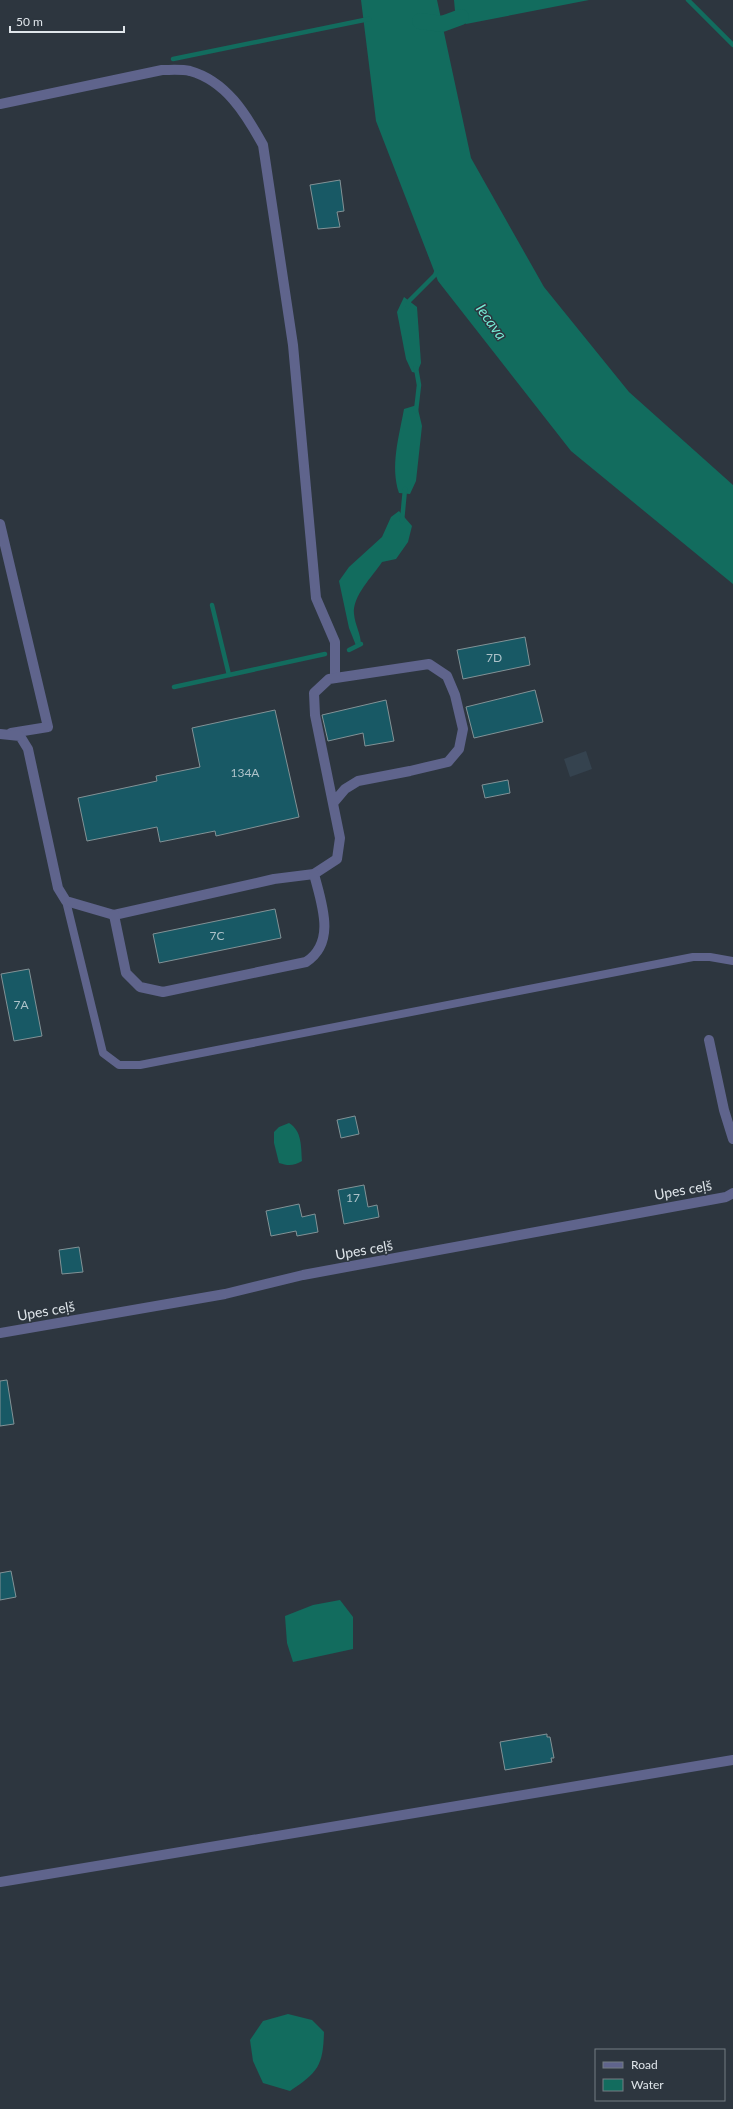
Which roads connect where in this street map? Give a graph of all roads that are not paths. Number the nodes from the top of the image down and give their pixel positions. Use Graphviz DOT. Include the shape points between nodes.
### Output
graph roads {
  1 [pos="0,104"];
  2 [pos="0,524"];
  3 [pos="335,678"];
  4 [pos="2,734"];
  5 [pos="334,802"];
  6 [pos="314,874"];
  7 [pos="66,901"];
  8 [pos="114,915"];
  9 [pos="733,961"];
  10 [pos="709,1040"];
  11 [pos="733,1138"];
  12 [pos="733,1193"];
  13 [pos="0,1333"];
  14 [pos="733,1760"];
  15 [pos="0,1882"];
  1 -- 3 [label="street" via="162,70 188,70 209,78 229,95 248,117 263,145 293,345 316,598 336,642"];
  2 -- 4 [label="street" via="48,726"];
  3 -- 5 [label="street" via="329,679 314,693 315,715"];
  3 -- 5 [label="street" via="429,664 447,676 455,695 463,729 459,749 448,762 358,781 345,789"];
  4 -- 7 [label="street" via="20,736 28,749 58,888"];
  5 -- 6 [label="street" via="340,838 337,859"];
  6 -- 8 [label="street" via="274,879"];
  6 -- 8 [label="street" via="325,924 322,941 315,956 306,962 163,992 140,987 126,974"];
  7 -- 8 [label="street"];
  7 -- 9 [label="lane" via="103,1053 119,1065 140,1065 693,957"];
  10 -- 11 [label="street" via="724,1110"];
  12 -- 13 [label="street, Upes ceļš" via="726,1197 303,1275 225,1294"];
  14 -- 15 [label="street"];
}
